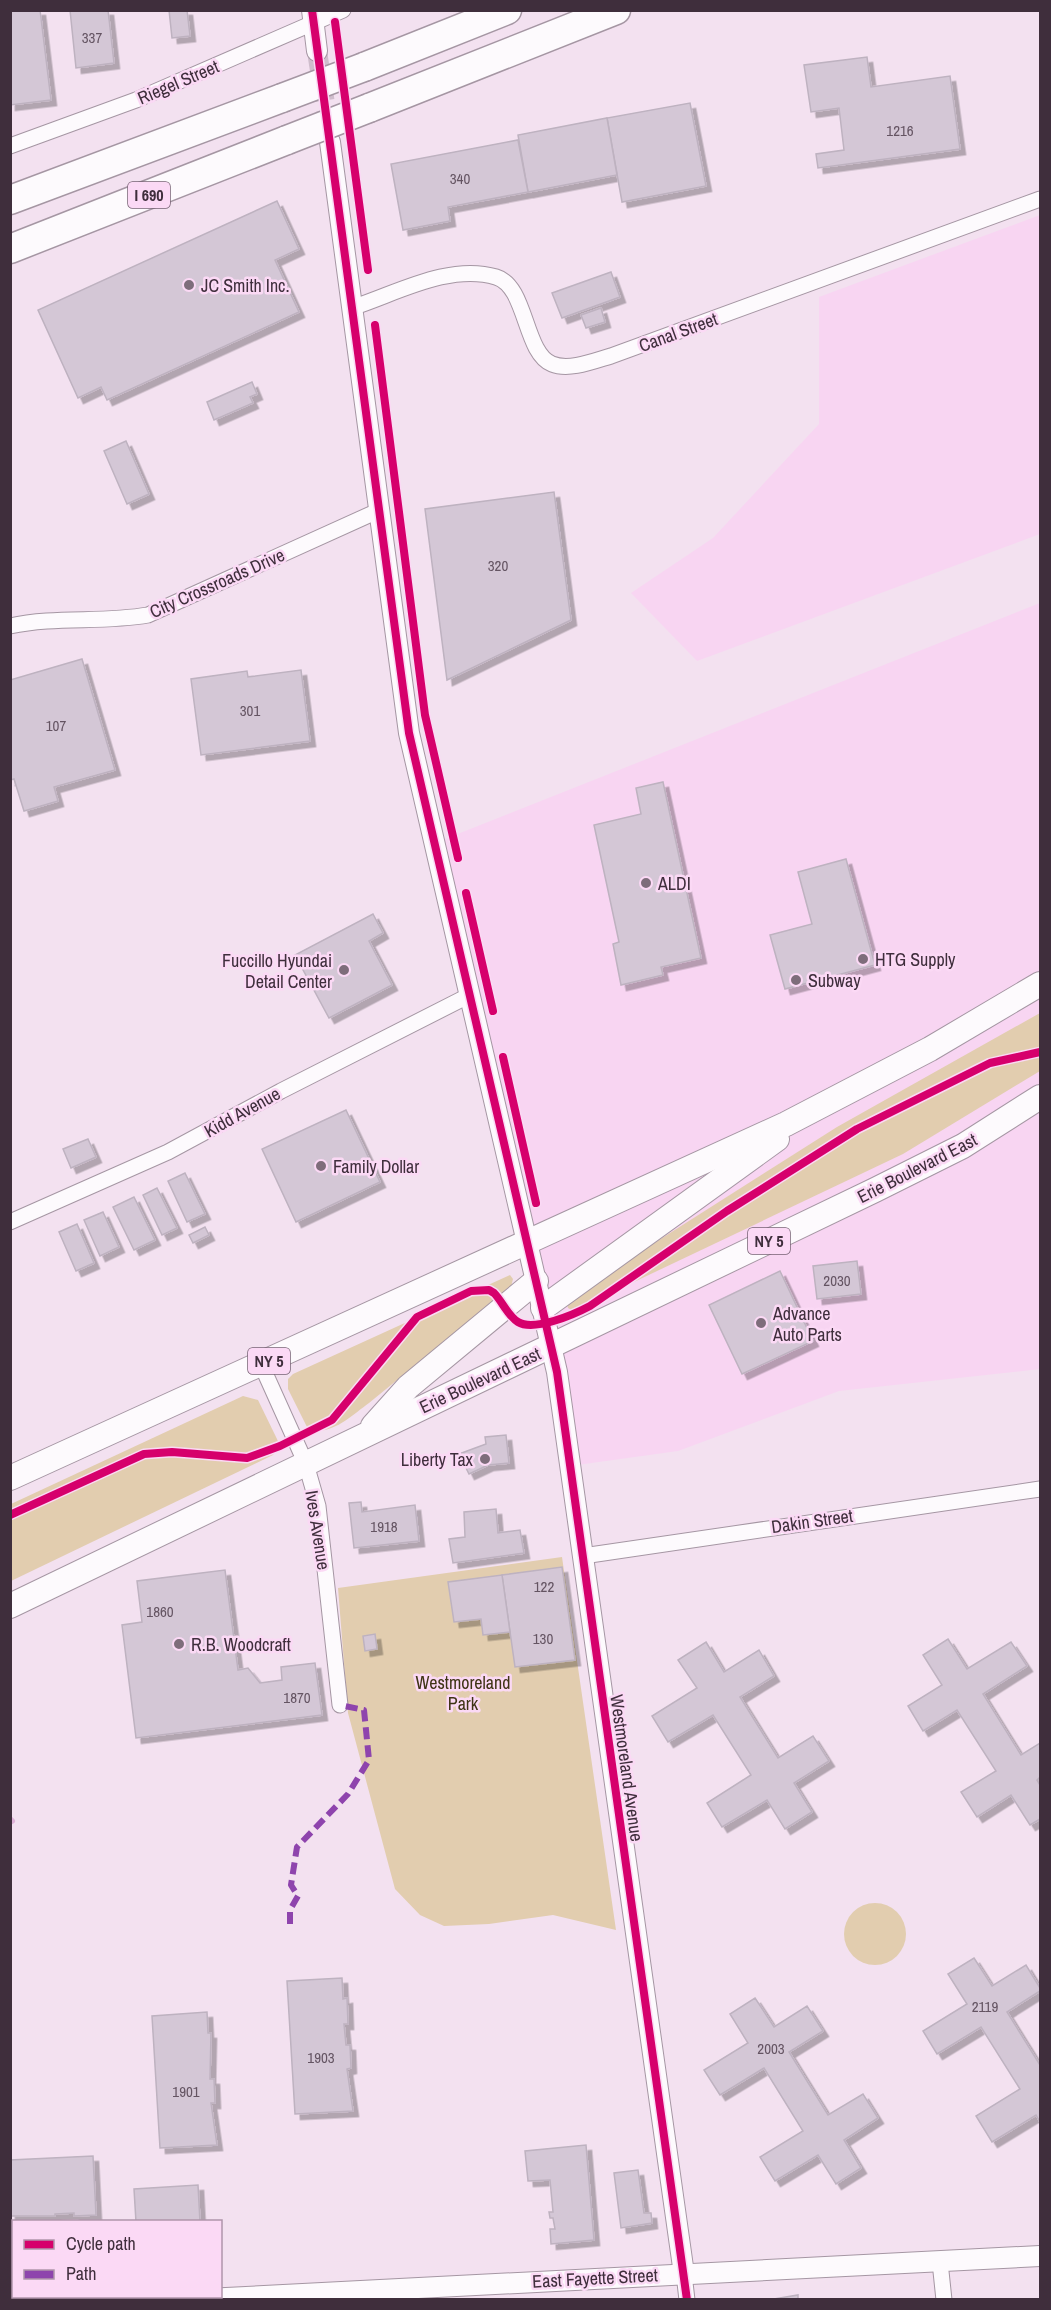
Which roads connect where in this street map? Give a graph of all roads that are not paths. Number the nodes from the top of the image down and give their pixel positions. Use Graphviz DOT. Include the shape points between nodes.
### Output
graph roads {
  1 [pos="343,10"];
  2 [pos="507,10"];
  3 [pos="616,10"];
  4 [pos="313,17"];
  5 [pos="317,51"];
  6 [pos="330,142"];
  7 [pos="10,147"];
  8 [pos="1041,199"];
  9 [pos="10,200"];
  10 [pos="10,249"];
  11 [pos="354,307"];
  12 [pos="380,510"];
  13 [pos="10,626"];
  14 [pos="1041,984"];
  15 [pos="470,995"];
  16 [pos="1041,1097"];
  17 [pos="830,1101"];
  18 [pos="10,1222"];
  19 [pos="526,1242"];
  20 [pos="536,1281"];
  21 [pos="543,1308"];
  22 [pos="552,1346"];
  23 [pos="261,1364"];
  24 [pos="366,1435"];
  25 [pos="306,1464"];
  26 [pos="10,1478"];
  27 [pos="1041,1489"];
  28 [pos="584,1556"];
  29 [pos="10,1606"];
  30 [pos="340,1705"];
  31 [pos="1041,2256"];
  32 [pos="940,2262"];
  33 [pos="684,2274"];
  34 [pos="186,2300"];
  35 [pos="687,2300"];
  36 [pos="944,2300"];
  1 -- 4 [label="street, Riegel Street"];
  2 -- 9 [label="highway, I 690, bridge"];
  3 -- 10 [label="highway, I 690, bridge"];
  4 -- 5 [label="street"];
  4 -- 7 [label="street, Riegel Street" via="136,100"];
  6 -- 11 [label="street, Westmoreland Avenue"];
  8 -- 11 [label="street, Canal Street" via="611,356 570,366 552,364 541,356 511,289 498,277 467,273 431,280"];
  11 -- 12 [label="street, Westmoreland Avenue"];
  12 -- 13 [label="street, City Crossroads Drive" via="148,615 116,621 36,621"];
  12 -- 15 [label="street, Westmoreland Avenue" via="409,732"];
  14 -- 17 [label="main road, NY 5" via="930,1049"];
  15 -- 18 [label="street, Kidd Avenue" via="168,1152"];
  15 -- 19 [label="street, Westmoreland Avenue"];
  16 -- 22 [label="main road, Erie Boulevard East / NY 5" via="963,1146"];
  17 -- 19 [label="main road, NY 5"];
  17 -- 21 [label="main road"];
  19 -- 20 [label="street, Westmoreland Avenue"];
  19 -- 23 [label="main road, NY 5"];
  20 -- 21 [label="street, Westmoreland Avenue"];
  20 -- 24 [label="main road" via="408,1387"];
  21 -- 22 [label="street, Westmoreland Avenue"];
  22 -- 24 [label="main road, Erie Boulevard East / NY 5"];
  22 -- 28 [label="street, Westmoreland Avenue"];
  23 -- 25 [label="street, Ives Avenue"];
  23 -- 26 [label="main road, NY 5"];
  24 -- 25 [label="main road, Erie Boulevard East / NY 5"];
  25 -- 29 [label="main road, Erie Boulevard East / NY 5"];
  25 -- 30 [label="street, Ives Avenue" via="318,1506"];
  27 -- 28 [label="street, Dakin Street"];
  28 -- 33 [label="street, Westmoreland Avenue"];
  31 -- 32 [label="street, East Fayette Street"];
  32 -- 33 [label="street, East Fayette Street"];
  32 -- 36 [label="street"];
  33 -- 34 [label="street, East Fayette Street"];
  33 -- 35 [label="street, Westmoreland Avenue"];
}
